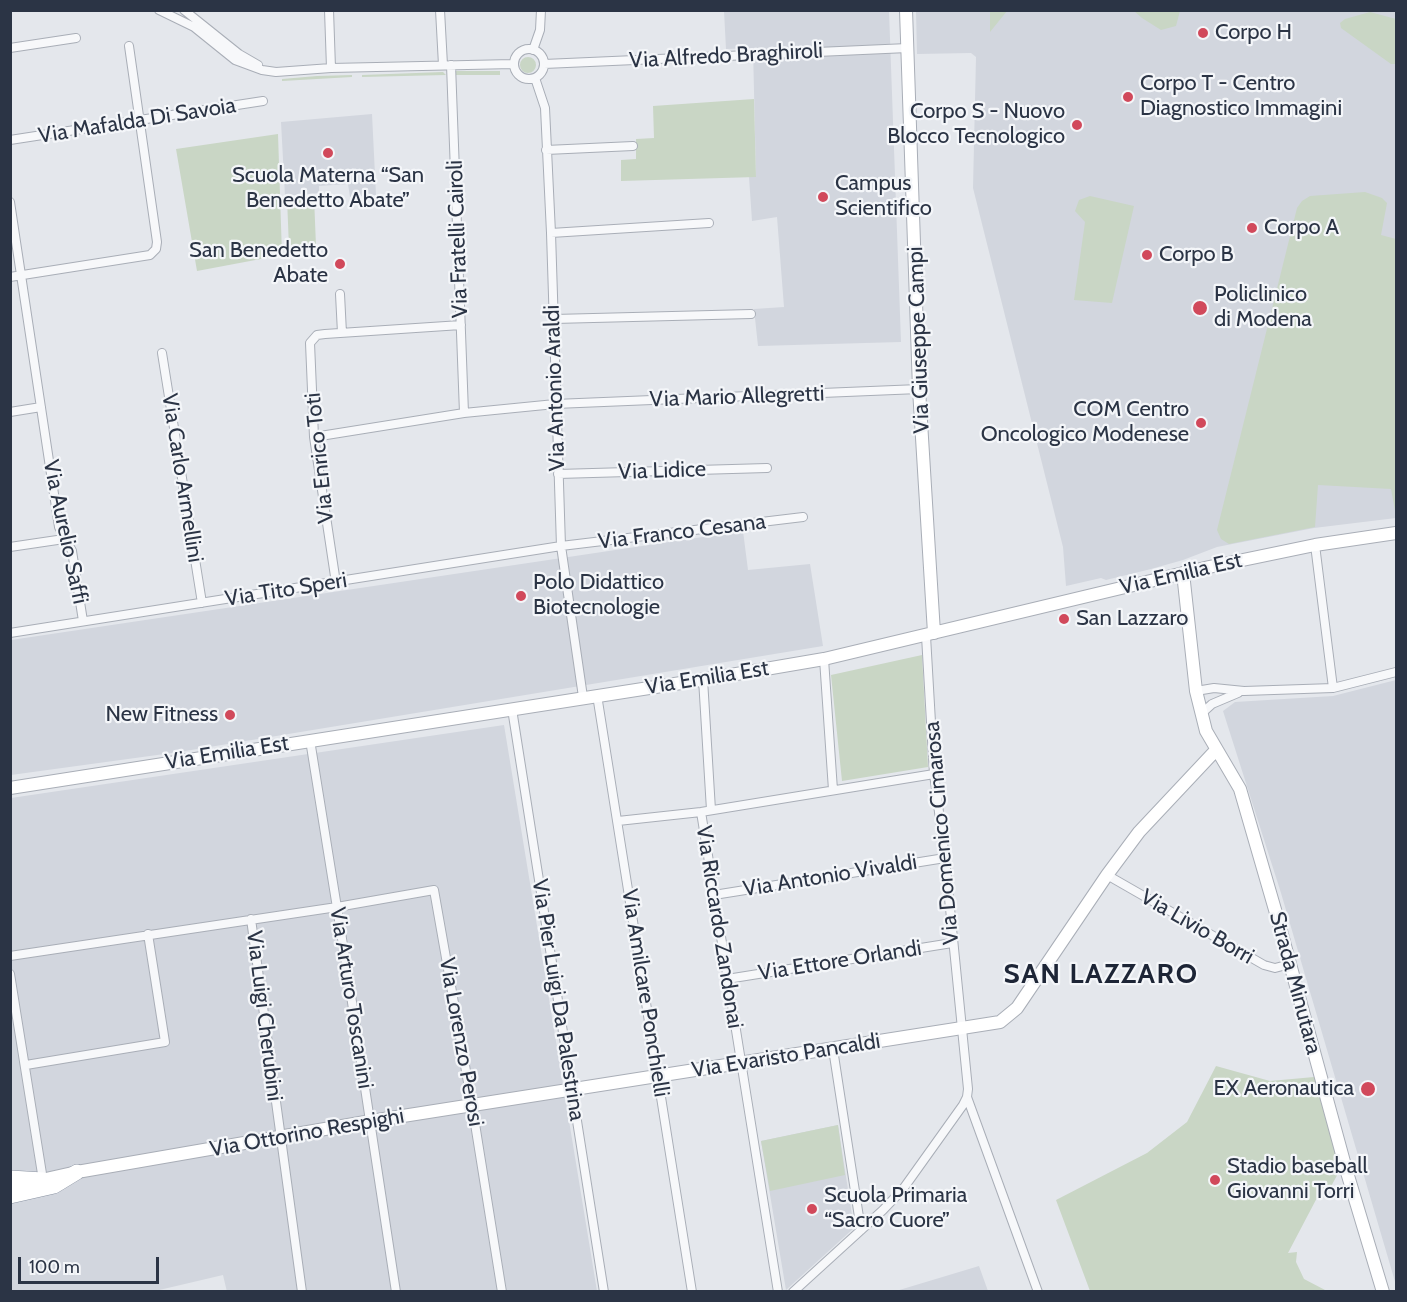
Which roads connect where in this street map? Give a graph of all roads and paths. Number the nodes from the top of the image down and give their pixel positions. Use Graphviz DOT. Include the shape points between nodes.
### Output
graph roads {
  1 [pos="159,10"];
  2 [pos="184,10"];
  3 [pos="329,10"];
  4 [pos="440,10"];
  5 [pos="541,10"];
  6 [pos="906,10"];
  7 [pos="76,38"];
  8 [pos="129,46"];
  9 [pos="10,48"];
  10 [pos="908,48"];
  11 [pos="533,50"];
  12 [pos="513,64"];
  13 [pos="544,64"];
  14 [pos="447,65"];
  15 [pos="331,68"];
  16 [pos="269,70"];
  17 [pos="535,78"];
  18 [pos="263,101"];
  19 [pos="139,121"];
  20 [pos="10,140"];
  21 [pos="633,146"];
  22 [pos="546,150"];
  23 [pos="10,202"];
  24 [pos="709,223"];
  25 [pos="551,233"];
  26 [pos="22,275"];
  27 [pos="10,277"];
  28 [pos="340,294"];
  29 [pos="751,314"];
  30 [pos="554,319"];
  31 [pos="461,325"];
  32 [pos="342,333"];
  33 [pos="162,353"];
  34 [pos="919,389"];
  35 [pos="555,404"];
  36 [pos="41,407"];
  37 [pos="10,412"];
  38 [pos="464,413"];
  39 [pos="314,437"];
  40 [pos="767,468"];
  41 [pos="558,474"];
  42 [pos="803,517"];
  43 [pos="1396,533"];
  44 [pos="64,539"];
  45 [pos="1315,545"];
  46 [pos="561,546"];
  47 [pos="10,547"];
  48 [pos="1183,573"];
  49 [pos="336,583"];
  50 [pos="202,603"];
  51 [pos="83,621"];
  52 [pos="10,633"];
  53 [pos="930,634"];
  54 [pos="824,659"];
  55 [pos="1396,672"];
  56 [pos="703,679"];
  57 [pos="1333,688"];
  58 [pos="1196,691"];
  59 [pos="1244,691"];
  60 [pos="597,695"];
  61 [pos="583,697"];
  62 [pos="512,709"];
  63 [pos="1201,714"];
  64 [pos="310,740"];
  65 [pos="1216,750"];
  66 [pos="934,774"];
  67 [pos="10,788"];
  68 [pos="833,790"];
  69 [pos="711,810"];
  70 [pos="701,812"];
  71 [pos="618,821"];
  72 [pos="945,858"];
  73 [pos="1107,875"];
  74 [pos="714,895"];
  75 [pos="337,907"];
  76 [pos="251,919"];
  77 [pos="148,934"];
  78 [pos="952,943"];
  79 [pos="10,956"];
  80 [pos="1290,964"];
  81 [pos="10,974"];
  82 [pos="727,979"];
  83 [pos="961,1030"];
  84 [pos="833,1049"];
  85 [pos="740,1063"];
  86 [pos="26,1065"];
  87 [pos="658,1076"];
  88 [pos="571,1089"];
  89 [pos="967,1096"];
  90 [pos="472,1105"];
  91 [pos="371,1121"];
  92 [pos="280,1137"];
  93 [pos="77,1172"];
  94 [pos="10,1178"];
  95 [pos="43,1180"];
  96 [pos="10,1187"];
  97 [pos="10,1196"];
  98 [pos="861,1230"];
  99 [pos="302,1292"];
  100 [pos="396,1292"];
  101 [pos="502,1292"];
  102 [pos="604,1292"];
  103 [pos="692,1292"];
  104 [pos="778,1292"];
  105 [pos="793,1292"];
  106 [pos="1038,1292"];
  107 [pos="1383,1292"];
  1 -- 16 [label="street" via="194,27 244,65"];
  2 -- 16 [label="street" via="246,59"];
  3 -- 15 [label="street"];
  4 -- 14 [label="street, Via Fratelli Cairoli"];
  5 -- 11 [label="street"];
  6 -- 10 [label="street, Via Giuseppe Campi"];
  7 -- 9 [label="street"];
  8 -- 19 [label="street"];
  10 -- 13 [label="street, Via Alfredo Braghiroli"];
  10 -- 34 [label="street, Via Giuseppe Campi"];
  11 -- 12 [label="street" via="520,52"];
  11 -- 13 [label="street"];
  12 -- 14 [label="street"];
  12 -- 17 [label="street" via="518,76 526,80"];
  13 -- 17 [label="street"];
  14 -- 15 [label="street"];
  14 -- 31 [label="street, Via Fratelli Cairoli"];
  15 -- 16 [label="street"];
  17 -- 22 [label="street, Via Antonio Araldi" via="544,105"];
  18 -- 19 [label="street, Via Mafalda Di Savoia"];
  19 -- 20 [label="street, Via Mafalda Di Savoia"];
  19 -- 26 [label="street" via="157,242 154,253"];
  21 -- 22 [label="street"];
  22 -- 25 [label="street, Via Antonio Araldi"];
  23 -- 26 [label="street, Via Aurelio Saffi"];
  24 -- 25 [label="street"];
  25 -- 30 [label="street, Via Antonio Araldi"];
  26 -- 27 [label="street"];
  26 -- 36 [label="street, Via Aurelio Saffi"];
  28 -- 32 [label="street"];
  29 -- 30 [label="street"];
  30 -- 35 [label="street, Via Antonio Araldi"];
  31 -- 32 [label="street"];
  31 -- 38 [label="street, Via Fratelli Cairoli"];
  32 -- 39 [label="street, Via Enrico Toti" via="317,335 309,343"];
  33 -- 50 [label="street, Via Carlo Armellini"];
  34 -- 35 [label="street, Via Mario Allegretti"];
  34 -- 53 [label="street, Via Giuseppe Campi"];
  35 -- 38 [label="street, Via Mario Allegretti"];
  35 -- 41 [label="street, Via Antonio Araldi"];
  36 -- 37 [label="street"];
  36 -- 44 [label="street, Via Aurelio Saffi"];
  38 -- 39 [label="street, Via Mario Allegretti"];
  39 -- 49 [label="street, Via Enrico Toti"];
  40 -- 41 [label="street, Via Lidice"];
  41 -- 46 [label="street, Via Antonio Araldi"];
  42 -- 46 [label="street, Via Franco Cesana"];
  43 -- 45 [label="street, Via Emilia Est"];
  44 -- 47 [label="street"];
  44 -- 51 [label="street, Via Aurelio Saffi" via="72,551"];
  45 -- 48 [label="street, Via Emilia Est"];
  45 -- 57 [label="street"];
  46 -- 49 [label="street, Via Tito Speri"];
  46 -- 61 [label="street, Via Antonio Araldi"];
  48 -- 53 [label="street, Via Emilia Est"];
  48 -- 58 [label="street, Strada Minutara"];
  49 -- 50 [label="street, Via Tito Speri"];
  50 -- 51 [label="street, Via Tito Speri"];
  51 -- 52 [label="street, Via Tito Speri"];
  53 -- 54 [label="street, Via Emilia Est"];
  53 -- 66 [label="street, Via Domenico Cimarosa"];
  54 -- 56 [label="street, Via Emilia Est"];
  54 -- 68 [label="street"];
  55 -- 57 [label="street"];
  56 -- 60 [label="street, Via Emilia Est"];
  56 -- 69 [label="street"];
  57 -- 59 [label="street"];
  58 -- 59 [label="street"];
  58 -- 63 [label="street, Strada Minutara"];
  59 -- 63 [label="street" via="1212,704"];
  60 -- 61 [label="street, Via Emilia Est"];
  60 -- 71 [label="street, Via Amilcare Ponchielli"];
  61 -- 62 [label="street, Via Emilia Est"];
  62 -- 64 [label="street, Via Emilia Est"];
  62 -- 88 [label="street, Via Pier Luigi Da Palestrina"];
  63 -- 65 [label="street, Strada Minutara"];
  64 -- 67 [label="street, Via Emilia Est"];
  64 -- 75 [label="street, Via Arturo Toscanini"];
  65 -- 73 [label="street" via="1139,832"];
  65 -- 80 [label="street, Strada Minutara" via="1240,789"];
  66 -- 68 [label="street"];
  66 -- 72 [label="street, Via Domenico Cimarosa"];
  68 -- 69 [label="street"];
  69 -- 70 [label="street"];
  70 -- 71 [label="street"];
  70 -- 74 [label="street, Via Riccardo Zandonai"];
  71 -- 87 [label="street, Via Amilcare Ponchielli"];
  72 -- 74 [label="street, Via Antonio Vivaldi"];
  72 -- 78 [label="street, Via Domenico Cimarosa"];
  73 -- 80 [label="street, Via Livio Borri" via="1264,965 1275,968"];
  73 -- 83 [label="street, Via Evaristo Pancaldi" via="1017,1008 1000,1022"];
  74 -- 82 [label="street, Via Riccardo Zandonai"];
  75 -- 76 [label="street"];
  75 -- 90 [label="street, Via Lorenzo Perosi" via="434,890"];
  75 -- 91 [label="street, Via Arturo Toscanini"];
  76 -- 77 [label="street"];
  76 -- 92 [label="street, Via Luigi Cherubini"];
  77 -- 79 [label="street"];
  77 -- 86 [label="street" via="165,1042"];
  78 -- 82 [label="street, Via Ettore Orlandi"];
  78 -- 83 [label="street, Via Domenico Cimarosa"];
  80 -- 107 [label="street, Strada Minutara"];
  81 -- 86 [label="street"];
  82 -- 85 [label="street, Via Riccardo Zandonai"];
  83 -- 84 [label="street, Via Evaristo Pancaldi"];
  83 -- 89 [label="street, Via Domenico Cimarosa"];
  84 -- 85 [label="street, Via Evaristo Pancaldi"];
  84 -- 98 [label="street"];
  85 -- 87 [label="street, Via Evaristo Pancaldi"];
  85 -- 104 [label="street, Via Riccardo Zandonai"];
  86 -- 95 [label="street"];
  87 -- 88 [label="street, Via Evaristo Pancaldi"];
  87 -- 103 [label="street, Via Amilcare Ponchielli"];
  88 -- 90 [label="street, Via Ottorino Respighi"];
  88 -- 102 [label="street, Via Pier Luigi Da Palestrina"];
  89 -- 98 [label="street" via="903,1189"];
  89 -- 106 [label="street, Via Domenico Cimarosa"];
  90 -- 91 [label="street, Via Ottorino Respighi"];
  90 -- 101 [label="street, Via Lorenzo Perosi"];
  91 -- 92 [label="street, Via Ottorino Respighi"];
  91 -- 100 [label="street, Via Arturo Toscanini"];
  92 -- 93 [label="street, Via Ottorino Respighi"];
  92 -- 99 [label="street, Via Luigi Cherubini"];
  93 -- 95 [label="street, Via Ottorino Respighi"];
  93 -- 97 [label="highway" via="54,1186"];
  94 -- 95 [label="highway"];
  95 -- 96 [label="street, Via Ottorino Respighi"];
  98 -- 105 [label="street"];
}
